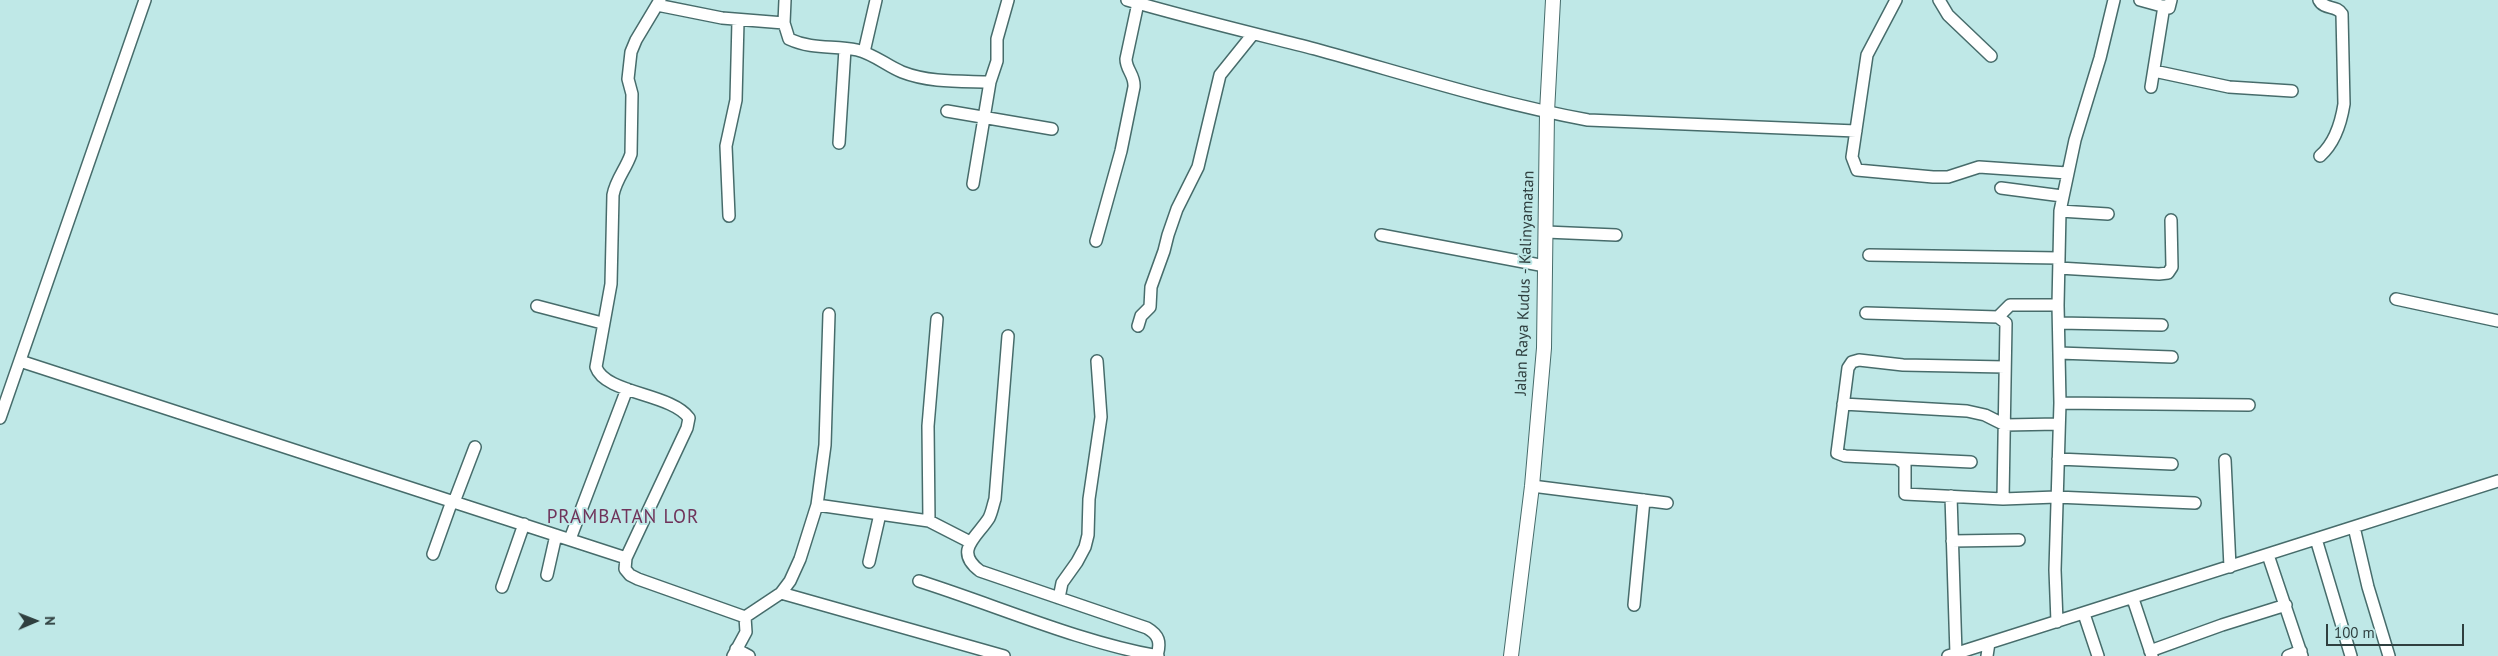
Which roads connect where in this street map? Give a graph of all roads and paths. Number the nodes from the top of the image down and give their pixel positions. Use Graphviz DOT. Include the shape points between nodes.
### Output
graph roads {
  1 [pos="145,0"];
  2 [pos="785,0"];
  3 [pos="876,0"];
  4 [pos="1008,0"];
  5 [pos="1127,0"];
  6 [pos="1553,0"];
  7 [pos="1896,0"];
  8 [pos="1939,0"];
  9 [pos="2114,0"];
  10 [pos="2140,0"];
  11 [pos="2320,0"];
  12 [pos="659,3"];
  13 [pos="1138,3"];
  14 [pos="2168,3"];
  15 [pos="738,20"];
  16 [pos="784,23"];
  17 [pos="1253,34"];
  18 [pos="845,49"];
  19 [pos="864,52"];
  20 [pos="1991,56"];
  21 [pos="2154,71"];
  22 [pos="990,82"];
  23 [pos="2151,87"];
  24 [pos="2292,91"];
  25 [pos="947,111"];
  26 [pos="1547,112"];
  27 [pos="984,116"];
  28 [pos="1052,129"];
  29 [pos="1856,131"];
  30 [pos="839,143"];
  31 [pos="2320,156"];
  32 [pos="2067,173"];
  33 [pos="973,184"];
  34 [pos="2001,188"];
  35 [pos="2062,196"];
  36 [pos="2060,211"];
  37 [pos="2108,214"];
  38 [pos="729,216"];
  39 [pos="2170,220"];
  40 [pos="1546,232"];
  41 [pos="1381,235"];
  42 [pos="1616,235"];
  43 [pos="1096,241"];
  44 [pos="1869,255"];
  45 [pos="2059,263"];
  46 [pos="1545,266"];
  47 [pos="2396,299"];
  48 [pos="2058,305"];
  49 [pos="537,306"];
  50 [pos="1866,312"];
  51 [pos="829,314"];
  52 [pos="1998,317"];
  53 [pos="937,319"];
  54 [pos="2498,320"];
  55 [pos="602,323"];
  56 [pos="2059,323"];
  57 [pos="2162,325"];
  58 [pos="1138,326"];
  59 [pos="1008,336"];
  60 [pos="2059,353"];
  61 [pos="2172,357"];
  62 [pos="20,361"];
  63 [pos="1097,361"];
  64 [pos="2005,367"];
  65 [pos="627,389"];
  66 [pos="2060,403"];
  67 [pos="1843,404"];
  68 [pos="2249,404"];
  69 [pos="0,418"];
  70 [pos="2058,424"];
  71 [pos="2005,425"];
  72 [pos="475,446"];
  73 [pos="1898,459"];
  74 [pos="2058,459"];
  75 [pos="2225,460"];
  76 [pos="1971,462"];
  77 [pos="2172,464"];
  78 [pos="2498,481"];
  79 [pos="1532,486"];
  80 [pos="1951,496"];
  81 [pos="2056,497"];
  82 [pos="2002,499"];
  83 [pos="1644,500"];
  84 [pos="453,501"];
  85 [pos="1667,503"];
  86 [pos="2195,503"];
  87 [pos="817,505"];
  88 [pos="880,514"];
  89 [pos="929,521"];
  90 [pos="524,524"];
  91 [pos="2354,526"];
  92 [pos="556,535"];
  93 [pos="570,539"];
  94 [pos="2316,539"];
  95 [pos="2019,540"];
  96 [pos="970,542"];
  97 [pos="1952,542"];
  98 [pos="433,554"];
  99 [pos="2268,555"];
  100 [pos="626,558"];
  101 [pos="869,562"];
  102 [pos="2230,567"];
  103 [pos="547,575"];
  104 [pos="918,581"];
  105 [pos="502,587"];
  106 [pos="781,593"];
  107 [pos="1059,598"];
  108 [pos="2133,599"];
  109 [pos="2286,605"];
  110 [pos="1634,606"];
  111 [pos="2084,614"];
  112 [pos="745,617"];
  113 [pos="2057,622"];
  114 [pos="1989,643"];
  115 [pos="735,653"];
  116 [pos="2151,653"];
  117 [pos="2302,654"];
  118 [pos="1952,655"];
  119 [pos="749,656"];
  120 [pos="1004,656"];
  121 [pos="1158,656"];
  122 [pos="1511,656"];
  123 [pos="1987,656"];
  124 [pos="2098,656"];
  125 [pos="2288,656"];
  126 [pos="2351,656"];
  127 [pos="2389,656"];
  1 -- 62 [label="street"];
  2 -- 16 [label="street"];
  3 -- 19 [label="street"];
  4 -- 22 [label="street"];
  5 -- 13 [label="street"];
  6 -- 26 [label="main road, Jalan Raya Kudus - Kalinyamatan"];
  7 -- 29 [label="street" via="1867,55"];
  8 -- 20 [label="street" via="1948,15"];
  9 -- 32 [label="street"];
  10 -- 14 [label="street"];
  11 -- 31 [label="street" via="2325,6 2339,9 2342,14 2344,104 2330,148"];
  12 -- 15 [label="street"];
  12 -- 55 [label="street" via="636,40 629,63 631,154 613,195 612,265"];
  13 -- 17 [label="street"];
  13 -- 43 [label="street" via="1126,59 1134,76 1134,87"];
  14 -- 21 [label="street"];
  15 -- 16 [label="street"];
  15 -- 38 [label="street" via="736,100 726,146"];
  16 -- 18 [label="street" via="789,39 818,48"];
  17 -- 26 [label="street" via="1467,94"];
  17 -- 58 [label="street" via="1220,75 1198,167 1177,209 1151,287 1150,307 1140,316"];
  18 -- 19 [label="street"];
  18 -- 30 [label="street"];
  19 -- 22 [label="street" via="907,73 947,81"];
  21 -- 23 [label="street"];
  21 -- 24 [label="street" via="2230,87"];
  22 -- 27 [label="street"];
  25 -- 27 [label="street"];
  26 -- 29 [label="street" via="1588,120"];
  26 -- 40 [label="main road, Jalan Raya Kudus - Kalinyamatan"];
  27 -- 28 [label="street"];
  27 -- 33 [label="street"];
  29 -- 32 [label="street" via="1852,162 1862,172 1948,177 1979,167"];
  32 -- 35 [label="street"];
  34 -- 35 [label="street"];
  35 -- 36 [label="street"];
  36 -- 37 [label="street"];
  36 -- 45 [label="street"];
  39 -- 45 [label="street" via="2172,266 2168,273"];
  40 -- 42 [label="street"];
  40 -- 46 [label="main road, Jalan Raya Kudus - Kalinyamatan"];
  41 -- 46 [label="street"];
  44 -- 45 [label="street"];
  45 -- 48 [label="street"];
  46 -- 79 [label="main road, Jalan Raya Kudus - Kalinyamatan" via="1544,348"];
  47 -- 54 [label="street"];
  48 -- 52 [label="street" via="2010,305"];
  48 -- 56 [label="street"];
  49 -- 55 [label="street"];
  50 -- 52 [label="street"];
  51 -- 87 [label="street" via="824,445"];
  52 -- 64 [label="street" via="2007,328"];
  53 -- 89 [label="street" via="928,426"];
  55 -- 65 [label="street" via="595,361 597,372"];
  56 -- 57 [label="street"];
  56 -- 60 [label="street"];
  59 -- 96 [label="street" via="995,499 990,516"];
  60 -- 61 [label="street"];
  60 -- 66 [label="street"];
  62 -- 69 [label="street"];
  62 -- 84 [label="street"];
  63 -- 107 [label="street" via="1101,417 1089,499 1088,535 1077,562 1062,583"];
  64 -- 67 [label="street" via="1903,365 1859,360 1848,368"];
  64 -- 71 [label="street"];
  65 -- 93 [label="street"];
  65 -- 100 [label="street" via="660,400 686,414 689,421"];
  66 -- 68 [label="street"];
  66 -- 70 [label="street"];
  67 -- 71 [label="street" via="1967,411"];
  67 -- 73 [label="street" via="1837,453"];
  70 -- 71 [label="street"];
  70 -- 74 [label="street"];
  71 -- 82 [label="street"];
  72 -- 84 [label="street"];
  73 -- 76 [label="street"];
  73 -- 80 [label="street" via="1905,464 1905,494"];
  74 -- 77 [label="street"];
  74 -- 81 [label="street"];
  75 -- 102 [label="street"];
  78 -- 91 [label="street"];
  79 -- 83 [label="street"];
  79 -- 122 [label="main road, Jalan Raya Kudus - Kalinyamatan"];
  80 -- 82 [label="street"];
  80 -- 97 [label="street"];
  81 -- 82 [label="street"];
  81 -- 86 [label="street"];
  81 -- 113 [label="street"];
  83 -- 85 [label="street"];
  83 -- 110 [label="street"];
  84 -- 90 [label="street"];
  84 -- 98 [label="street"];
  87 -- 88 [label="street"];
  87 -- 106 [label="street" via="795,571"];
  88 -- 89 [label="street"];
  88 -- 101 [label="street"];
  89 -- 96 [label="street"];
  90 -- 92 [label="street"];
  90 -- 105 [label="street"];
  91 -- 94 [label="street"];
  91 -- 127 [label="street"];
  92 -- 93 [label="street"];
  92 -- 103 [label="street"];
  93 -- 100 [label="street"];
  94 -- 99 [label="street"];
  94 -- 126 [label="street"];
  95 -- 97 [label="street"];
  96 -- 107 [label="street" via="968,558 980,571"];
  97 -- 118 [label="street"];
  99 -- 102 [label="street"];
  99 -- 109 [label="street"];
  100 -- 112 [label="street" via="625,569 630,575"];
  102 -- 108 [label="street"];
  104 -- 121 [label="street" via="1073,634"];
  106 -- 112 [label="street"];
  106 -- 120 [label="street"];
  107 -- 121 [label="street" via="1156,633"];
  108 -- 111 [label="street"];
  108 -- 116 [label="street"];
  109 -- 116 [label="street" via="2230,622"];
  109 -- 117 [label="street"];
  111 -- 113 [label="street"];
  111 -- 124 [label="street"];
  112 -- 115 [label="street" via="746,632"];
  113 -- 114 [label="street"];
  114 -- 118 [label="street"];
  114 -- 123 [label="street"];
  115 -- 119 [label="street"];
  117 -- 125 [label="street"];
}
